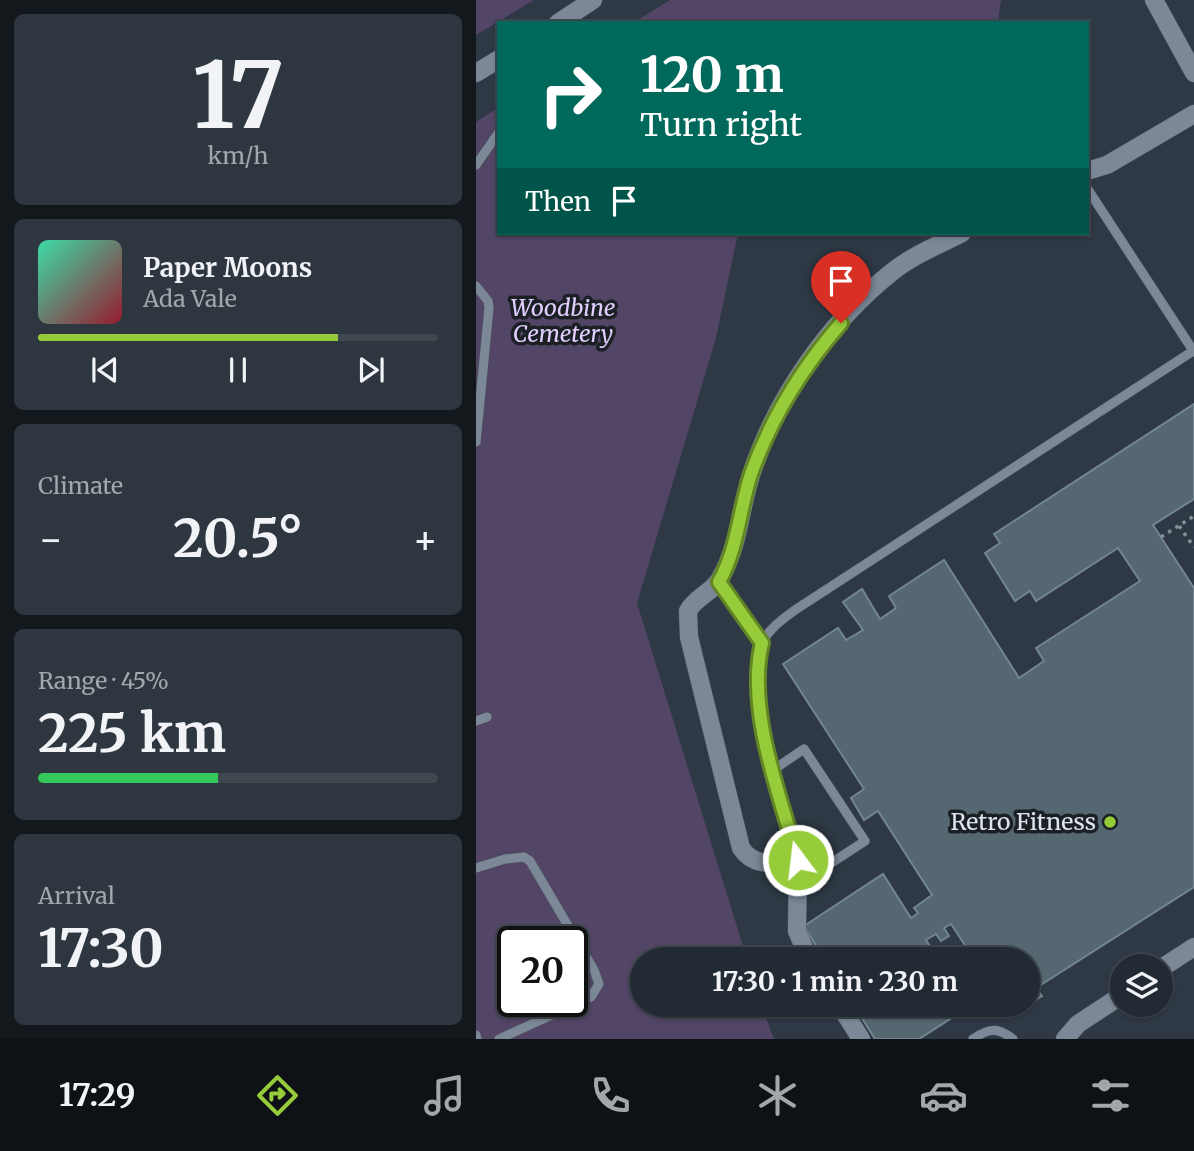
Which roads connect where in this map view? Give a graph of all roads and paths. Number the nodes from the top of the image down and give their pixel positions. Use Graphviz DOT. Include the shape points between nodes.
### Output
graph roads {
  1 [pos="593,0"];
  2 [pos="1154,0"];
  3 [pos="561,21"];
  4 [pos="497,64"];
  5 [pos="476,73"];
  6 [pos="1194,73"];
  7 [pos="1194,114"];
  8 [pos="497,135"];
  9 [pos="476,165"];
  10 [pos="1089,170"];
  11 [pos="1089,191"];
  12 [pos="958,235"];
  13 [pos="476,286"];
  14 [pos="1194,351"];
  15 [pos="476,442"];
  16 [pos="1194,516"];
  17 [pos="1178,526"];
  18 [pos="1161,537"];
  19 [pos="1194,547"];
  20 [pos="719,582"];
  21 [pos="762,643"];
  22 [pos="487,717"];
  23 [pos="476,721"];
  24 [pos="773,770"];
  25 [pos="798,860"];
  26 [pos="476,869"];
  27 [pos="797,885"];
  28 [pos="804,947"];
  29 [pos="1194,947"];
  30 [pos="1173,961"];
  31 [pos="1110,1003"];
  32 [pos="847,1017"];
  33 [pos="499,1039"];
  34 [pos="861,1039"];
  35 [pos="973,1039"];
  36 [pos="1013,1039"];
  37 [pos="1065,1039"];
  1 -- 3 [label="street"];
  2 -- 6 [label="street"];
  4 -- 5 [label="street"];
  7 -- 10 [label="street" via="1107,165"];
  8 -- 9 [label="lane"];
  11 -- 14 [label="lane"];
  12 -- 20 [label="street" via="894,270 862,299 799,377 766,435 750,477 735,546"];
  13 -- 15 [label="lane" via="489,308"];
  14 -- 21 [label="lane" via="795,610"];
  16 -- 17 [label="path"];
  17 -- 18 [label="path"];
  17 -- 19 [label="path"];
  20 -- 21 [label="lane"];
  20 -- 25 [label="street" via="691,604 687,626 738,836 745,854 758,863"];
  21 -- 24 [label="lane" via="756,673"];
  22 -- 23 [label="lane"];
  24 -- 25 [label="lane"];
  24 -- 27 [label="lane" via="804,748 865,841"];
  25 -- 27 [label="street"];
  26 -- 33 [label="lane" via="505,859 524,857 530,861 599,984 591,997"];
  27 -- 28 [label="street" via="797,931"];
  29 -- 30 [label="street"];
  31 -- 37 [label="street" via="1078,1024"];
  32 -- 34 [label="street"];
  35 -- 36 [label="lane" via="993,1029"];
}
